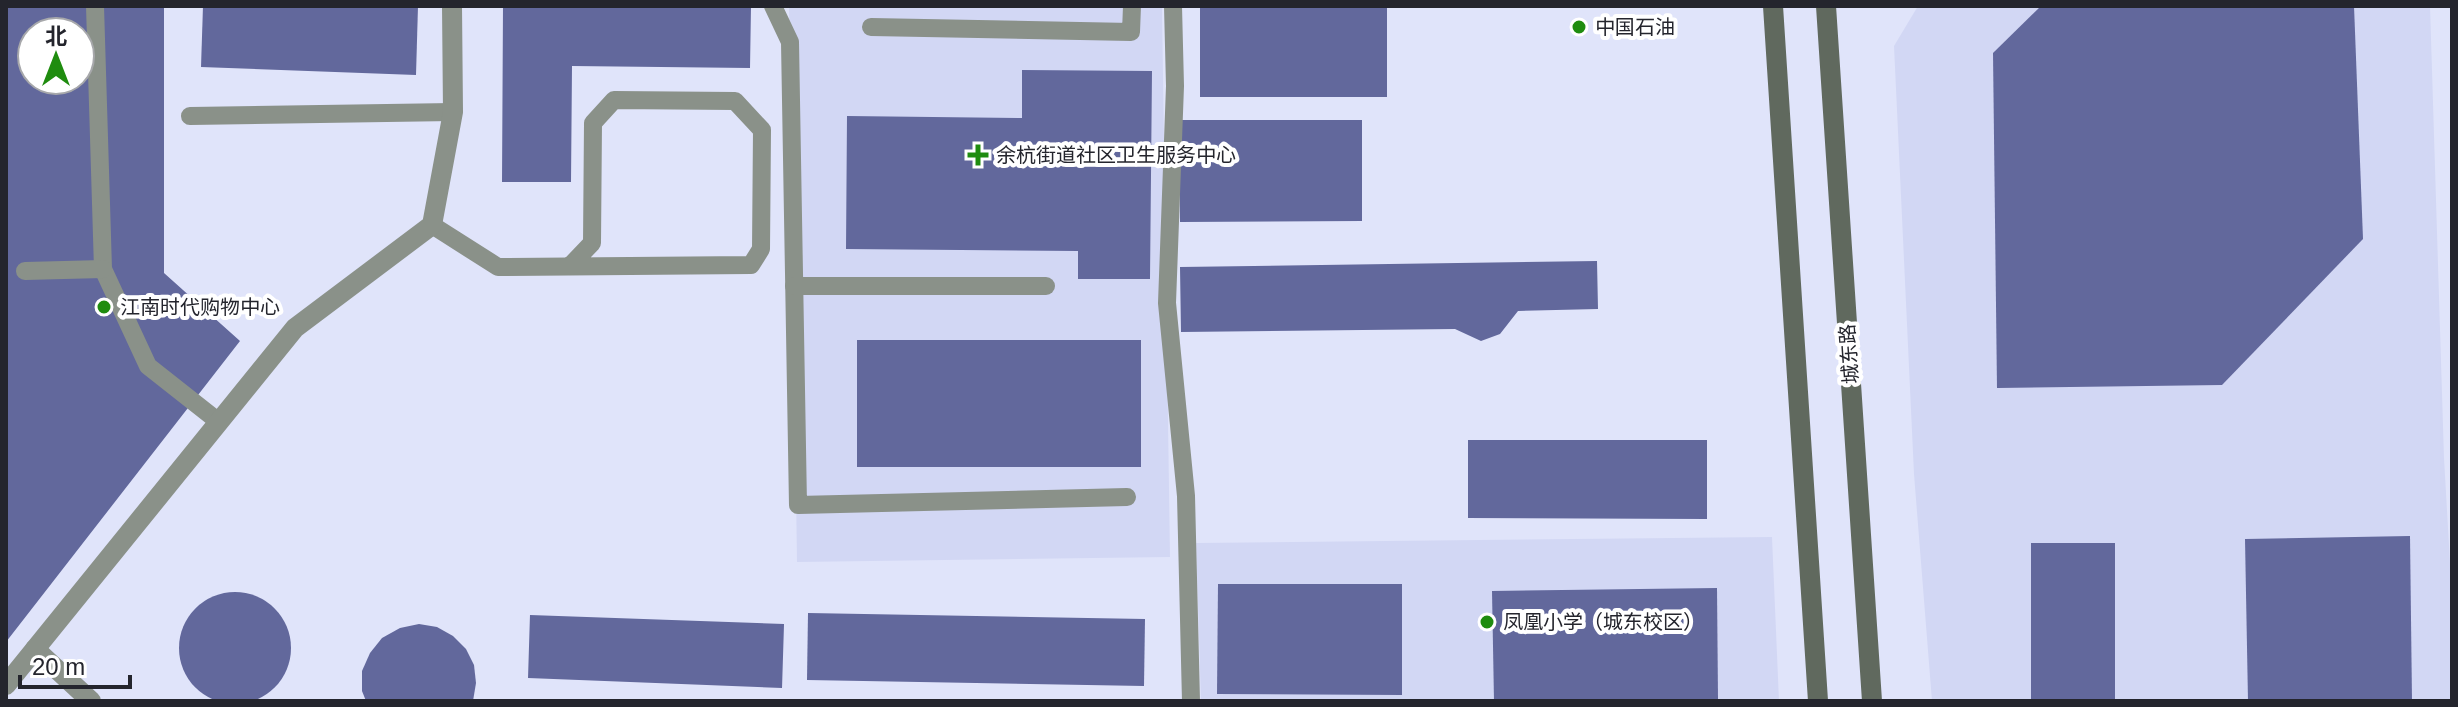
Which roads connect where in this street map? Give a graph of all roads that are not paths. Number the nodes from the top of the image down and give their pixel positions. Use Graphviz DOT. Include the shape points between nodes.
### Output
graph roads {
  1 [pos="95,6"];
  2 [pos="452,6"];
  3 [pos="773,6"];
  4 [pos="1132,6"];
  5 [pos="1173,6"];
  6 [pos="1773,6"];
  7 [pos="1826,6"];
  8 [pos="871,27"];
  9 [pos="453,112"];
  10 [pos="190,116"];
  11 [pos="432,225"];
  12 [pos="570,266"];
  13 [pos="103,269"];
  14 [pos="25,271"];
  15 [pos="794,286"];
  16 [pos="1046,286"];
  17 [pos="219,422"];
  18 [pos="1127,497"];
  19 [pos="35,649"];
  20 [pos="6,685"];
  21 [pos="91,701"];
  22 [pos="1191,701"];
  23 [pos="1818,701"];
  24 [pos="1872,701"];
  1 -- 13 [label="lane"];
  2 -- 9 [label="street"];
  3 -- 15 [label="lane" via="790,42"];
  4 -- 8 [label="lane" via="1131,32"];
  5 -- 22 [label="lane" via="1167,303 1186,496"];
  6 -- 23 [label="street"];
  7 -- 24 [label="street, 城东路"];
  9 -- 10 [label="lane"];
  9 -- 11 [label="street"];
  11 -- 12 [label="lane" via="498,267"];
  11 -- 17 [label="street" via="295,328"];
  12 -- 12 [label="lane" via="751,265 761,249 762,130 735,101 614,100 593,123 592,243"];
  13 -- 14 [label="lane"];
  13 -- 17 [label="lane" via="148,366"];
  15 -- 16 [label="lane"];
  15 -- 18 [label="lane" via="798,505"];
  17 -- 19 [label="street"];
  19 -- 20 [label="street"];
  19 -- 21 [label="street"];
}
